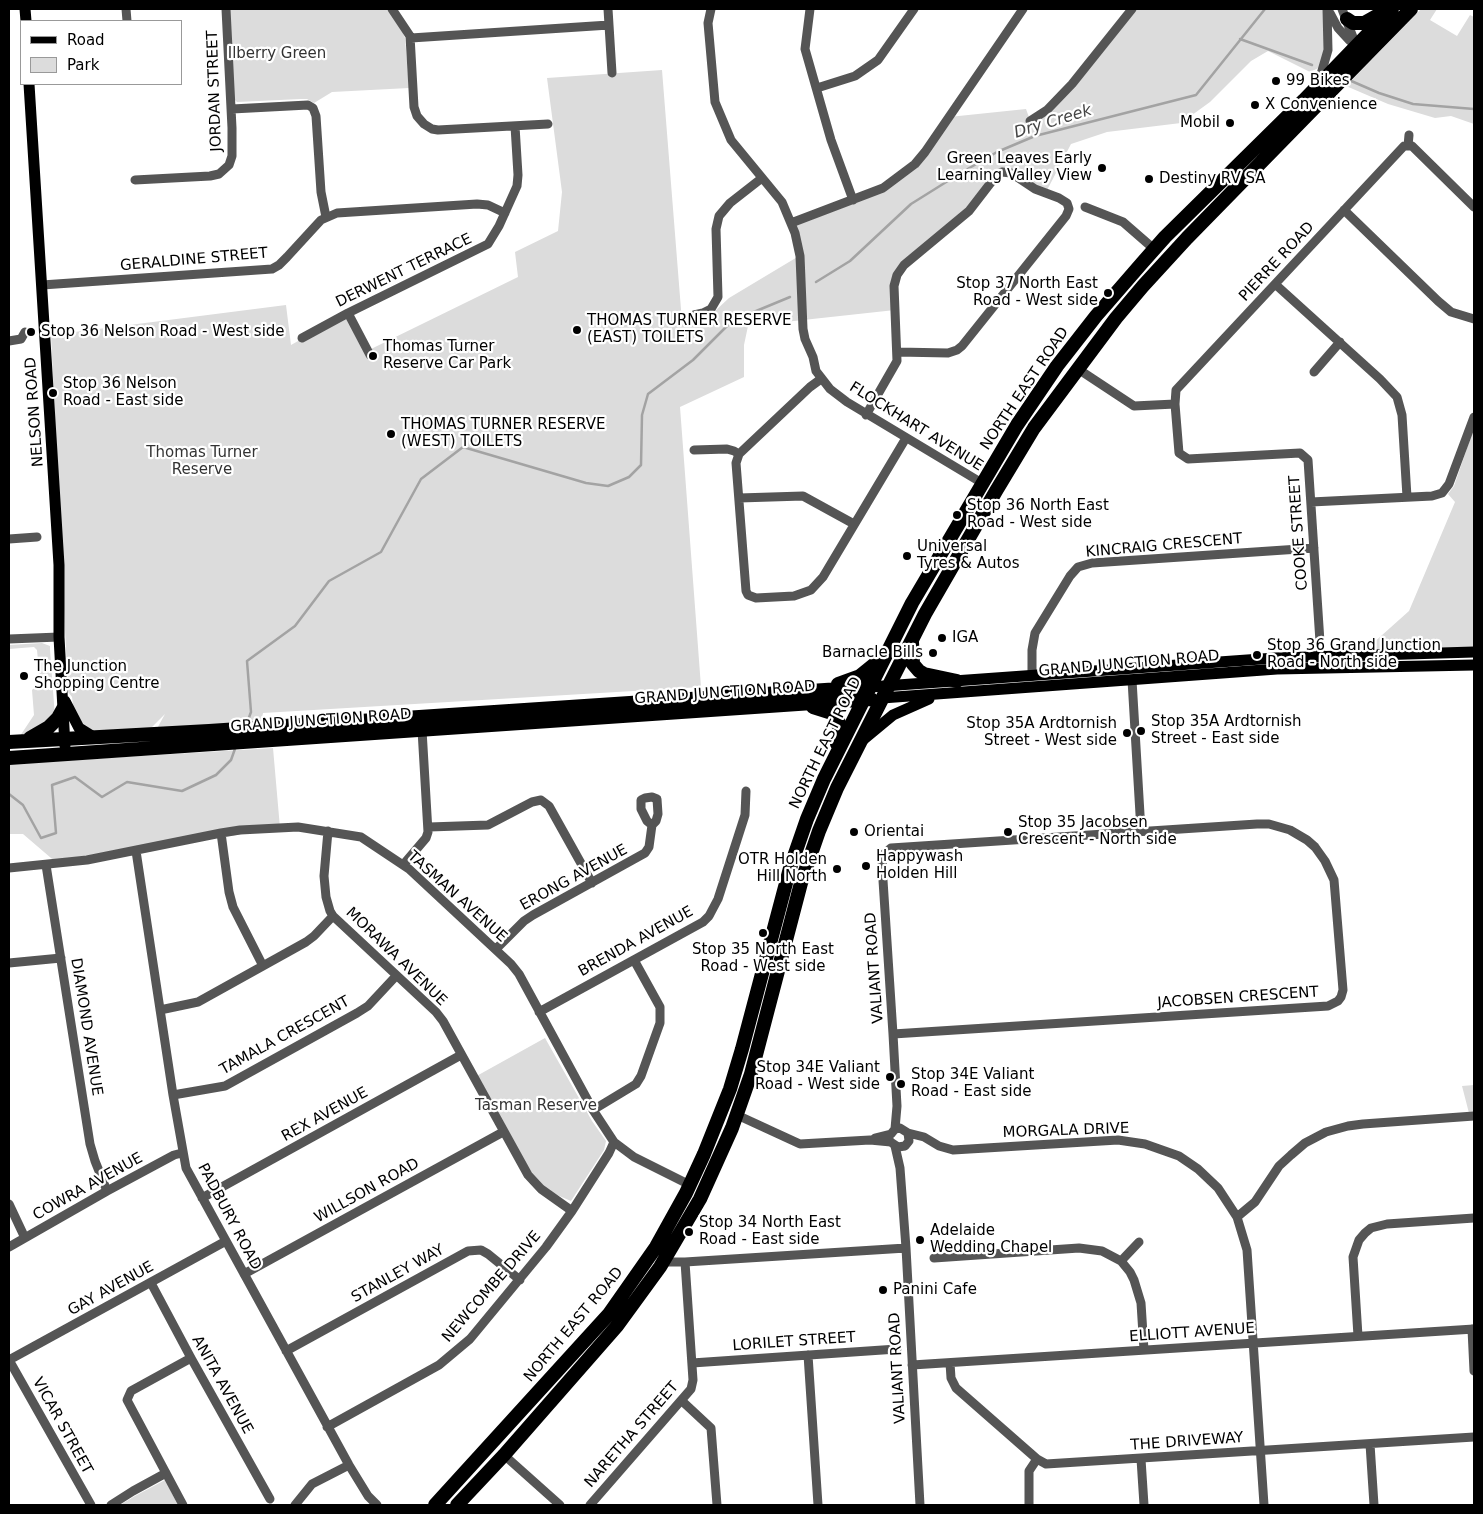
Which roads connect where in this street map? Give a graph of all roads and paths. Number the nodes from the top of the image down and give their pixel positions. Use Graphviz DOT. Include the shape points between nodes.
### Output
graph roads {
  1 [pos="226,9"];
  2 [pos="392,9"];
  3 [pos="608,9"];
  4 [pos="711,9"];
  5 [pos="810,9"];
  6 [pos="914,9"];
  7 [pos="1023,9"];
  8 [pos="1132,9"];
  9 [pos="1328,9"];
  10 [pos="1392,9"];
  11 [pos="1411,9"];
  12 [pos="1344,14"];
  13 [pos="609,25"];
  14 [pos="1385,37"];
  15 [pos="411,38"];
  16 [pos="1356,45"];
  17 [pos="1352,70"];
  18 [pos="612,73"];
  19 [pos="1318,84"];
  20 [pos="29,85"];
  21 [pos="817,88"];
  22 [pos="232,109"];
  23 [pos="1030,121"];
  24 [pos="548,124"];
  25 [pos="515,126"];
  26 [pos="1409,135"];
  27 [pos="1408,146"];
  28 [pos="762,178"];
  29 [pos="136,180"];
  30 [pos="853,200"];
  31 [pos="1085,207"];
  32 [pos="1474,207"];
  33 [pos="1344,210"];
  34 [pos="505,213"];
  35 [pos="326,217"];
  36 [pos="791,223"];
  37 [pos="1178,248"];
  38 [pos="1154,249"];
  39 [pos="1156,271"];
  40 [pos="1275,284"];
  41 [pos="42,285"];
  42 [pos="348,313"];
  43 [pos="694,315"];
  44 [pos="1474,319"];
  45 [pos="25,332"];
  46 [pos="302,338"];
  47 [pos="9,341"];
  48 [pos="1340,342"];
  49 [pos="898,352"];
  50 [pos="370,355"];
  51 [pos="1078,369"];
  52 [pos="1314,372"];
  53 [pos="821,379"];
  54 [pos="1175,404"];
  55 [pos="866,414"];
  56 [pos="1474,417"];
  57 [pos="906,438"];
  58 [pos="694,450"];
  59 [pos="739,454"];
  60 [pos="1005,475"];
  61 [pos="982,483"];
  62 [pos="1406,497"];
  63 [pos="739,498"];
  64 [pos="1311,502"];
  65 [pos="988,505"];
  66 [pos="854,524"];
  67 [pos="36,537"];
  68 [pos="9,539"];
  69 [pos="1314,548"];
  70 [pos="59,637"];
  71 [pos="912,638"];
  72 [pos="9,639"];
  73 [pos="890,650"];
  74 [pos="1474,652"];
  75 [pos="1430,654"];
  76 [pos="1321,663"];
  77 [pos="1474,665"];
  78 [pos="1453,666"];
  79 [pos="1131,668"];
  80 [pos="1032,676"];
  81 [pos="1132,680"];
  82 [pos="957,681"];
  83 [pos="889,686"];
  84 [pos="1032,688"];
  85 [pos="62,693"];
  86 [pos="867,694"];
  87 [pos="942,695"];
  88 [pos="804,698"];
  89 [pos="882,698"];
  90 [pos="63,709"];
  91 [pos="422,723"];
  92 [pos="217,737"];
  93 [pos="95,738"];
  94 [pos="65,739"];
  95 [pos="15,742"];
  96 [pos="859,744"];
  97 [pos="66,754"];
  98 [pos="836,755"];
  99 [pos="9,758"];
  100 [pos="746,791"];
  101 [pos="652,825"];
  102 [pos="429,827"];
  103 [pos="328,831"];
  104 [pos="1141,831"];
  105 [pos="221,833"];
  106 [pos="136,851"];
  107 [pos="882,858"];
  108 [pos="46,865"];
  109 [pos="403,865"];
  110 [pos="9,868"];
  111 [pos="592,883"];
  112 [pos="333,916"];
  113 [pos="496,949"];
  114 [pos="61,958"];
  115 [pos="634,960"];
  116 [pos="9,962"];
  117 [pos="263,966"];
  118 [pos="396,976"];
  119 [pos="160,1010"];
  120 [pos="539,1012"];
  121 [pos="892,1034"];
  122 [pos="461,1055"];
  123 [pos="730,1089"];
  124 [pos="173,1095"];
  125 [pos="593,1110"];
  126 [pos="737,1115"];
  127 [pos="1474,1116"];
  128 [pos="716,1125"];
  129 [pos="503,1132"];
  130 [pos="900,1137"];
  131 [pos="614,1142"];
  132 [pos="182,1153"];
  133 [pos="690,1185"];
  134 [pos="108,1191"];
  135 [pos="202,1198"];
  136 [pos="9,1204"];
  137 [pos="572,1211"];
  138 [pos="1237,1217"];
  139 [pos="1474,1218"];
  140 [pos="25,1238"];
  141 [pos="226,1240"];
  142 [pos="1139,1242"];
  143 [pos="658,1243"];
  144 [pos="9,1247"];
  145 [pos="906,1248"];
  146 [pos="934,1258"];
  147 [pos="1121,1261"];
  148 [pos="663,1262"];
  149 [pos="685,1262"];
  150 [pos="244,1274"];
  151 [pos="637,1276"];
  152 [pos="520,1280"];
  153 [pos="151,1283"];
  154 [pos="1473,1329"];
  155 [pos="1358,1336"];
  156 [pos="1253,1343"];
  157 [pos="897,1349"];
  158 [pos="1144,1350"];
  159 [pos="286,1351"];
  160 [pos="808,1355"];
  161 [pos="191,1358"];
  162 [pos="9,1360"];
  163 [pos="692,1363"];
  164 [pos="950,1363"];
  165 [pos="912,1365"];
  166 [pos="1474,1371"];
  167 [pos="682,1401"];
  168 [pos="327,1427"];
  169 [pos="1474,1437"];
  170 [pos="1370,1444"];
  171 [pos="1260,1450"];
  172 [pos="504,1455"];
  173 [pos="1037,1459"];
  174 [pos="1141,1459"];
  175 [pos="349,1465"];
  176 [pos="166,1473"];
  177 [pos="270,1499"];
  178 [pos="91,1505"];
  179 [pos="111,1505"];
  180 [pos="183,1505"];
  181 [pos="295,1505"];
  182 [pos="377,1505"];
  183 [pos="435,1505"];
  184 [pos="457,1505"];
  185 [pos="560,1505"];
  186 [pos="590,1505"];
  187 [pos="717,1505"];
  188 [pos="818,1505"];
  189 [pos="920,1505"];
  190 [pos="1029,1505"];
  191 [pos="1144,1505"];
  192 [pos="1264,1505"];
  193 [pos="1374,1505"];
  1 -- 22 [label="street, JORDAN STREET"];
  2 -- 15 [label="street"];
  3 -- 13 [label="street"];
  4 -- 28 [label="street, FLOCKHART AVENUE" via="708,23 715,102 731,140"];
  5 -- 21 [label="street" via="805,46"];
  6 -- 21 [label="street" via="878,60 855,76"];
  7 -- 30 [label="street" via="920,159 883,188"];
  8 -- 23 [label="street" via="1072,84 1047,110"];
  9 -- 16 [label="street" via="1338,28"];
  9 -- 19 [label="street" via="1328,50"];
  10 -- 12 [label="highway" via="1364,23 1354,23"];
  10 -- 16 [label="highway, NORTH EAST ROAD"];
  11 -- 14 [label="highway, NORTH EAST ROAD"];
  12 -- 16 [label="street"];
  13 -- 15 [label="street"];
  13 -- 18 [label="street"];
  14 -- 16 [label="highway"];
  14 -- 17 [label="highway, NORTH EAST ROAD"];
  15 -- 25 [label="street" via="414,103 420,120 434,130"];
  16 -- 17 [label="highway"];
  16 -- 19 [label="highway, NORTH EAST ROAD"];
  17 -- 37 [label="highway, NORTH EAST ROAD"];
  19 -- 38 [label="highway, NORTH EAST ROAD"];
  20 -- 41 [label="main road, NELSON ROAD"];
  21 -- 30 [label="street" via="831,140"];
  22 -- 29 [label="street, JORDAN STREET" via="232,156 222,172 207,177"];
  22 -- 35 [label="street" via="308,105 313,108"];
  24 -- 25 [label="street"];
  25 -- 34 [label="street, DERWENT TERRACE" via="518,181"];
  26 -- 27 [label="street"];
  27 -- 32 [label="street" via="1412,146"];
  27 -- 33 [label="street, PIERRE ROAD" via="1404,146"];
  28 -- 36 [label="street, FLOCKHART AVENUE" via="782,202"];
  28 -- 43 [label="street" via="719,216 716,229 719,294 711,309"];
  30 -- 36 [label="street"];
  31 -- 38 [label="street" via="1123,222"];
  33 -- 40 [label="street, PIERRE ROAD"];
  33 -- 44 [label="street" via="1451,312"];
  34 -- 35 [label="street" via="477,204 341,213"];
  34 -- 42 [label="street, DERWENT TERRACE" via="492,240 483,248"];
  35 -- 41 [label="street, GERALDINE STREET" via="282,263 272,269"];
  36 -- 53 [label="street, FLOCKHART AVENUE" via="800,258 804,335"];
  37 -- 38 [label="highway"];
  37 -- 39 [label="highway, NORTH EAST ROAD"];
  38 -- 39 [label="highway"];
  38 -- 61 [label="highway, NORTH EAST ROAD" via="1057,366"];
  39 -- 51 [label="highway, NORTH EAST ROAD"];
  40 -- 48 [label="street"];
  40 -- 54 [label="street, PIERRE ROAD" via="1176,390"];
  41 -- 70 [label="main road, NELSON ROAD" via="59,571"];
  42 -- 46 [label="street, DERWENT TERRACE"];
  42 -- 50 [label="street"];
  45 -- 47 [label="street" via="21,339"];
  48 -- 52 [label="street"];
  48 -- 62 [label="street" via="1397,397 1402,415"];
  49 -- 49 [label="street" via="894,294 899,272 969,211 994,179 1002,172 1011,173 1035,189 1065,200 1068,214 960,348 948,353"];
  49 -- 55 [label="street" via="894,367"];
  51 -- 54 [label="street" via="1134,406"];
  51 -- 60 [label="highway, NORTH EAST ROAD" via="1034,428"];
  53 -- 55 [label="street, FLOCKHART AVENUE"];
  53 -- 59 [label="street"];
  54 -- 64 [label="street, COOKE STREET" via="1179,453 1188,459 1300,452 1308,460"];
  55 -- 57 [label="street, FLOCKHART AVENUE"];
  56 -- 62 [label="street" via="1449,484 1442,493"];
  57 -- 61 [label="street, FLOCKHART AVENUE"];
  57 -- 66 [label="street"];
  58 -- 59 [label="street" via="727,449"];
  59 -- 63 [label="street" via="736,464"];
  60 -- 61 [label="highway"];
  60 -- 65 [label="highway, NORTH EAST ROAD"];
  61 -- 65 [label="highway"];
  61 -- 73 [label="highway, NORTH EAST ROAD" via="912,603"];
  62 -- 64 [label="street"];
  63 -- 66 [label="street" via="803,496"];
  63 -- 66 [label="street" via="745,586 748,594 754,597 794,596 811,590 826,572"];
  64 -- 69 [label="street, COOKE STREET"];
  65 -- 71 [label="highway, NORTH EAST ROAD"];
  67 -- 68 [label="street"];
  69 -- 76 [label="street, COOKE STREET"];
  69 -- 80 [label="street, KINCRAIG CRESCENT" via="1092,563 1078,567 1035,633"];
  70 -- 72 [label="street"];
  70 -- 85 [label="main road, NELSON ROAD"];
  71 -- 82 [label="highway" via="912,660 919,671"];
  71 -- 83 [label="highway, NORTH EAST ROAD"];
  73 -- 86 [label="highway, NORTH EAST ROAD"];
  73 -- 88 [label="highway" via="860,676"];
  74 -- 75 [label="main road, GRAND JUNCTION ROAD"];
  75 -- 76 [label="main road, GRAND JUNCTION ROAD"];
  75 -- 78 [label="main road"];
  76 -- 78 [label="main road, GRAND JUNCTION ROAD"];
  76 -- 79 [label="main road, GRAND JUNCTION ROAD" via="1275,658"];
  76 -- 81 [label="main road, GRAND JUNCTION ROAD"];
  77 -- 78 [label="main road, GRAND JUNCTION ROAD"];
  79 -- 80 [label="main road, GRAND JUNCTION ROAD"];
  79 -- 81 [label="main road"];
  80 -- 82 [label="main road, GRAND JUNCTION ROAD"];
  80 -- 84 [label="main road"];
  81 -- 84 [label="main road, GRAND JUNCTION ROAD"];
  81 -- 104 [label="street"];
  82 -- 83 [label="main road, GRAND JUNCTION ROAD"];
  83 -- 86 [label="main road, GRAND JUNCTION ROAD"];
  83 -- 89 [label="highway, NORTH EAST ROAD"];
  84 -- 87 [label="main road, GRAND JUNCTION ROAD"];
  85 -- 90 [label="main road, NELSON ROAD"];
  85 -- 93 [label="main road" via="76,725"];
  86 -- 88 [label="highway, GRAND JUNCTION ROAD"];
  86 -- 89 [label="highway, GRAND JUNCTION ROAD"];
  86 -- 98 [label="highway, NORTH EAST ROAD"];
  87 -- 89 [label="main road, GRAND JUNCTION ROAD"];
  87 -- 96 [label="main road" via="893,715"];
  88 -- 91 [label="highway, GRAND JUNCTION ROAD"];
  88 -- 98 [label="highway" via="838,719"];
  89 -- 96 [label="highway, NORTH EAST ROAD"];
  90 -- 94 [label="main road, NELSON ROAD"];
  90 -- 95 [label="highway" via="41,733"];
  91 -- 92 [label="highway, GRAND JUNCTION ROAD" via="252,728"];
  91 -- 92 [label="highway, GRAND JUNCTION ROAD" via="251,742"];
  91 -- 102 [label="street"];
  92 -- 93 [label="highway, GRAND JUNCTION ROAD"];
  92 -- 97 [label="highway, GRAND JUNCTION ROAD"];
  93 -- 94 [label="highway, GRAND JUNCTION ROAD"];
  94 -- 95 [label="highway, GRAND JUNCTION ROAD"];
  94 -- 97 [label="main road, NELSON ROAD"];
  96 -- 126 [label="highway, NORTH EAST ROAD" via="828,809 801,883 758,1050"];
  97 -- 99 [label="highway, GRAND JUNCTION ROAD"];
  98 -- 123 [label="highway, NORTH EAST ROAD" via="807,819 790,868"];
  100 -- 115 [label="street, BRENDA AVENUE" via="745,815 714,910 703,922"];
  101 -- 111 [label="street, ERONG AVENUE" via="651,842 645,853"];
  102 -- 109 [label="street" via="426,838"];
  102 -- 111 [label="street" via="488,825 541,800 549,806"];
  103 -- 105 [label="street, TASMAN AVENUE" via="289,827"];
  103 -- 109 [label="street, TASMAN AVENUE" via="361,837"];
  103 -- 112 [label="street, MORAWA AVENUE" via="324,876 327,905"];
  104 -- 107 [label="street, JACOBSEN CRESCENT" via="901,846 891,848"];
  104 -- 121 [label="street, JACOBSEN CRESCENT" via="1269,824 1308,840 1325,861 1334,880 1343,990 1338,1001 1319,1007"];
  105 -- 106 [label="street, TASMAN AVENUE"];
  105 -- 117 [label="street" via="233,907"];
  106 -- 108 [label="street, TASMAN AVENUE"];
  106 -- 119 [label="street, PADBURY ROAD"];
  107 -- 121 [label="street, VALIANT ROAD"];
  108 -- 110 [label="street, TASMAN AVENUE"];
  108 -- 114 [label="street, DIAMOND AVENUE"];
  109 -- 113 [label="street, TASMAN AVENUE"];
  111 -- 113 [label="street, ERONG AVENUE" via="524,921"];
  112 -- 117 [label="street" via="314,936"];
  112 -- 118 [label="street, MORAWA AVENUE"];
  113 -- 120 [label="street, TASMAN AVENUE" via="519,974"];
  114 -- 116 [label="street"];
  114 -- 134 [label="street, DIAMOND AVENUE" via="90,1144"];
  115 -- 120 [label="street, BRENDA AVENUE"];
  115 -- 125 [label="street" via="660,1007 660,1023 636,1084"];
  117 -- 119 [label="street" via="198,1002"];
  118 -- 122 [label="street, MORAWA AVENUE" via="436,1012"];
  118 -- 124 [label="street, TAMALA CRESCENT" via="368,1006 225,1086"];
  119 -- 124 [label="street, PADBURY ROAD"];
  120 -- 125 [label="street, TASMAN AVENUE"];
  121 -- 130 [label="street, VALIANT ROAD"];
  122 -- 129 [label="street, MORAWA AVENUE"];
  122 -- 135 [label="street, REX AVENUE"];
  123 -- 126 [label="highway"];
  123 -- 128 [label="highway, NORTH EAST ROAD"];
  124 -- 132 [label="street, PADBURY ROAD"];
  125 -- 131 [label="street, TASMAN AVENUE"];
  126 -- 128 [label="highway"];
  126 -- 130 [label="street" via="800,1144"];
  126 -- 148 [label="highway, NORTH EAST ROAD" via="700,1199"];
  127 -- 138 [label="street" via="1363,1124 1326,1132 1305,1143 1279,1166 1255,1202"];
  128 -- 133 [label="highway, NORTH EAST ROAD"];
  129 -- 137 [label="street, MORAWA AVENUE" via="528,1175"];
  129 -- 150 [label="street, WILLSON ROAD"];
  130 -- 138 [label="street, MORGALA DRIVE" via="924,1136 953,1150 1118,1140 1145,1144 1179,1156 1198,1169 1218,1188"];
  130 -- 145 [label="street, VALIANT ROAD"];
  131 -- 133 [label="street, TASMAN AVENUE" via="634,1157"];
  131 -- 137 [label="street, NEWCOMBE DRIVE"];
  132 -- 134 [label="street, COWRA AVENUE"];
  132 -- 135 [label="street, PADBURY ROAD"];
  133 -- 143 [label="highway, NORTH EAST ROAD"];
  134 -- 140 [label="street, COWRA AVENUE"];
  135 -- 141 [label="street, PADBURY ROAD"];
  136 -- 140 [label="street"];
  137 -- 152 [label="street, NEWCOMBE DRIVE"];
  138 -- 156 [label="street, MORGALA DRIVE" via="1247,1250"];
  139 -- 155 [label="street" via="1378,1225 1365,1233 1353,1257"];
  140 -- 144 [label="street, COWRA AVENUE"];
  141 -- 150 [label="street, PADBURY ROAD"];
  141 -- 153 [label="street, GAY AVENUE"];
  142 -- 147 [label="street"];
  143 -- 148 [label="highway"];
  143 -- 151 [label="highway, NORTH EAST ROAD"];
  145 -- 149 [label="street"];
  145 -- 165 [label="street, VALIANT ROAD"];
  146 -- 147 [label="street" via="1079,1248 1102,1251"];
  147 -- 158 [label="street" via="1130,1272 1140,1297"];
  148 -- 149 [label="street"];
  148 -- 151 [label="highway" via="649,1266"];
  148 -- 172 [label="highway, NORTH EAST ROAD" via="617,1326"];
  149 -- 163 [label="street, NARETHA STREET"];
  150 -- 159 [label="street, PADBURY ROAD"];
  151 -- 183 [label="highway, NORTH EAST ROAD" via="609,1314"];
  152 -- 159 [label="street, STANLEY WAY" via="481,1250 468,1251"];
  152 -- 168 [label="street, NEWCOMBE DRIVE" via="470,1339 448,1358"];
  153 -- 161 [label="street, ANITA AVENUE"];
  153 -- 162 [label="street, GAY AVENUE"];
  154 -- 155 [label="street, ELLIOTT AVENUE"];
  154 -- 166 [label="street"];
  155 -- 156 [label="street, ELLIOTT AVENUE"];
  156 -- 158 [label="street, ELLIOTT AVENUE"];
  156 -- 171 [label="street, MORGALA DRIVE"];
  157 -- 160 [label="street, LORILET STREET"];
  158 -- 164 [label="street, ELLIOTT AVENUE"];
  159 -- 168 [label="street, PADBURY ROAD"];
  160 -- 163 [label="street, LORILET STREET"];
  160 -- 188 [label="street"];
  161 -- 176 [label="street" via="131,1391 126,1400"];
  161 -- 177 [label="street, ANITA AVENUE"];
  162 -- 178 [label="street, VICAR STREET"];
  163 -- 167 [label="street, NARETHA STREET" via="693,1384"];
  164 -- 165 [label="street, ELLIOTT AVENUE"];
  164 -- 173 [label="street" via="951,1378 956,1388"];
  165 -- 189 [label="street, VALIANT ROAD"];
  167 -- 186 [label="street, NARETHA STREET"];
  167 -- 187 [label="street" via="711,1428"];
  168 -- 175 [label="street, PADBURY ROAD"];
  169 -- 170 [label="street, THE DRIVEWAY"];
  170 -- 171 [label="street, THE DRIVEWAY"];
  170 -- 193 [label="street"];
  171 -- 174 [label="street, THE DRIVEWAY"];
  171 -- 192 [label="street, MORGALA DRIVE"];
  172 -- 184 [label="highway, NORTH EAST ROAD"];
  172 -- 185 [label="street"];
  173 -- 174 [label="street, THE DRIVEWAY" via="1046,1464"];
  173 -- 190 [label="street" via="1028,1471"];
  174 -- 191 [label="street"];
  175 -- 181 [label="street" via="312,1484"];
  175 -- 182 [label="street, PADBURY ROAD"];
  176 -- 179 [label="street"];
  176 -- 180 [label="street"];
}
